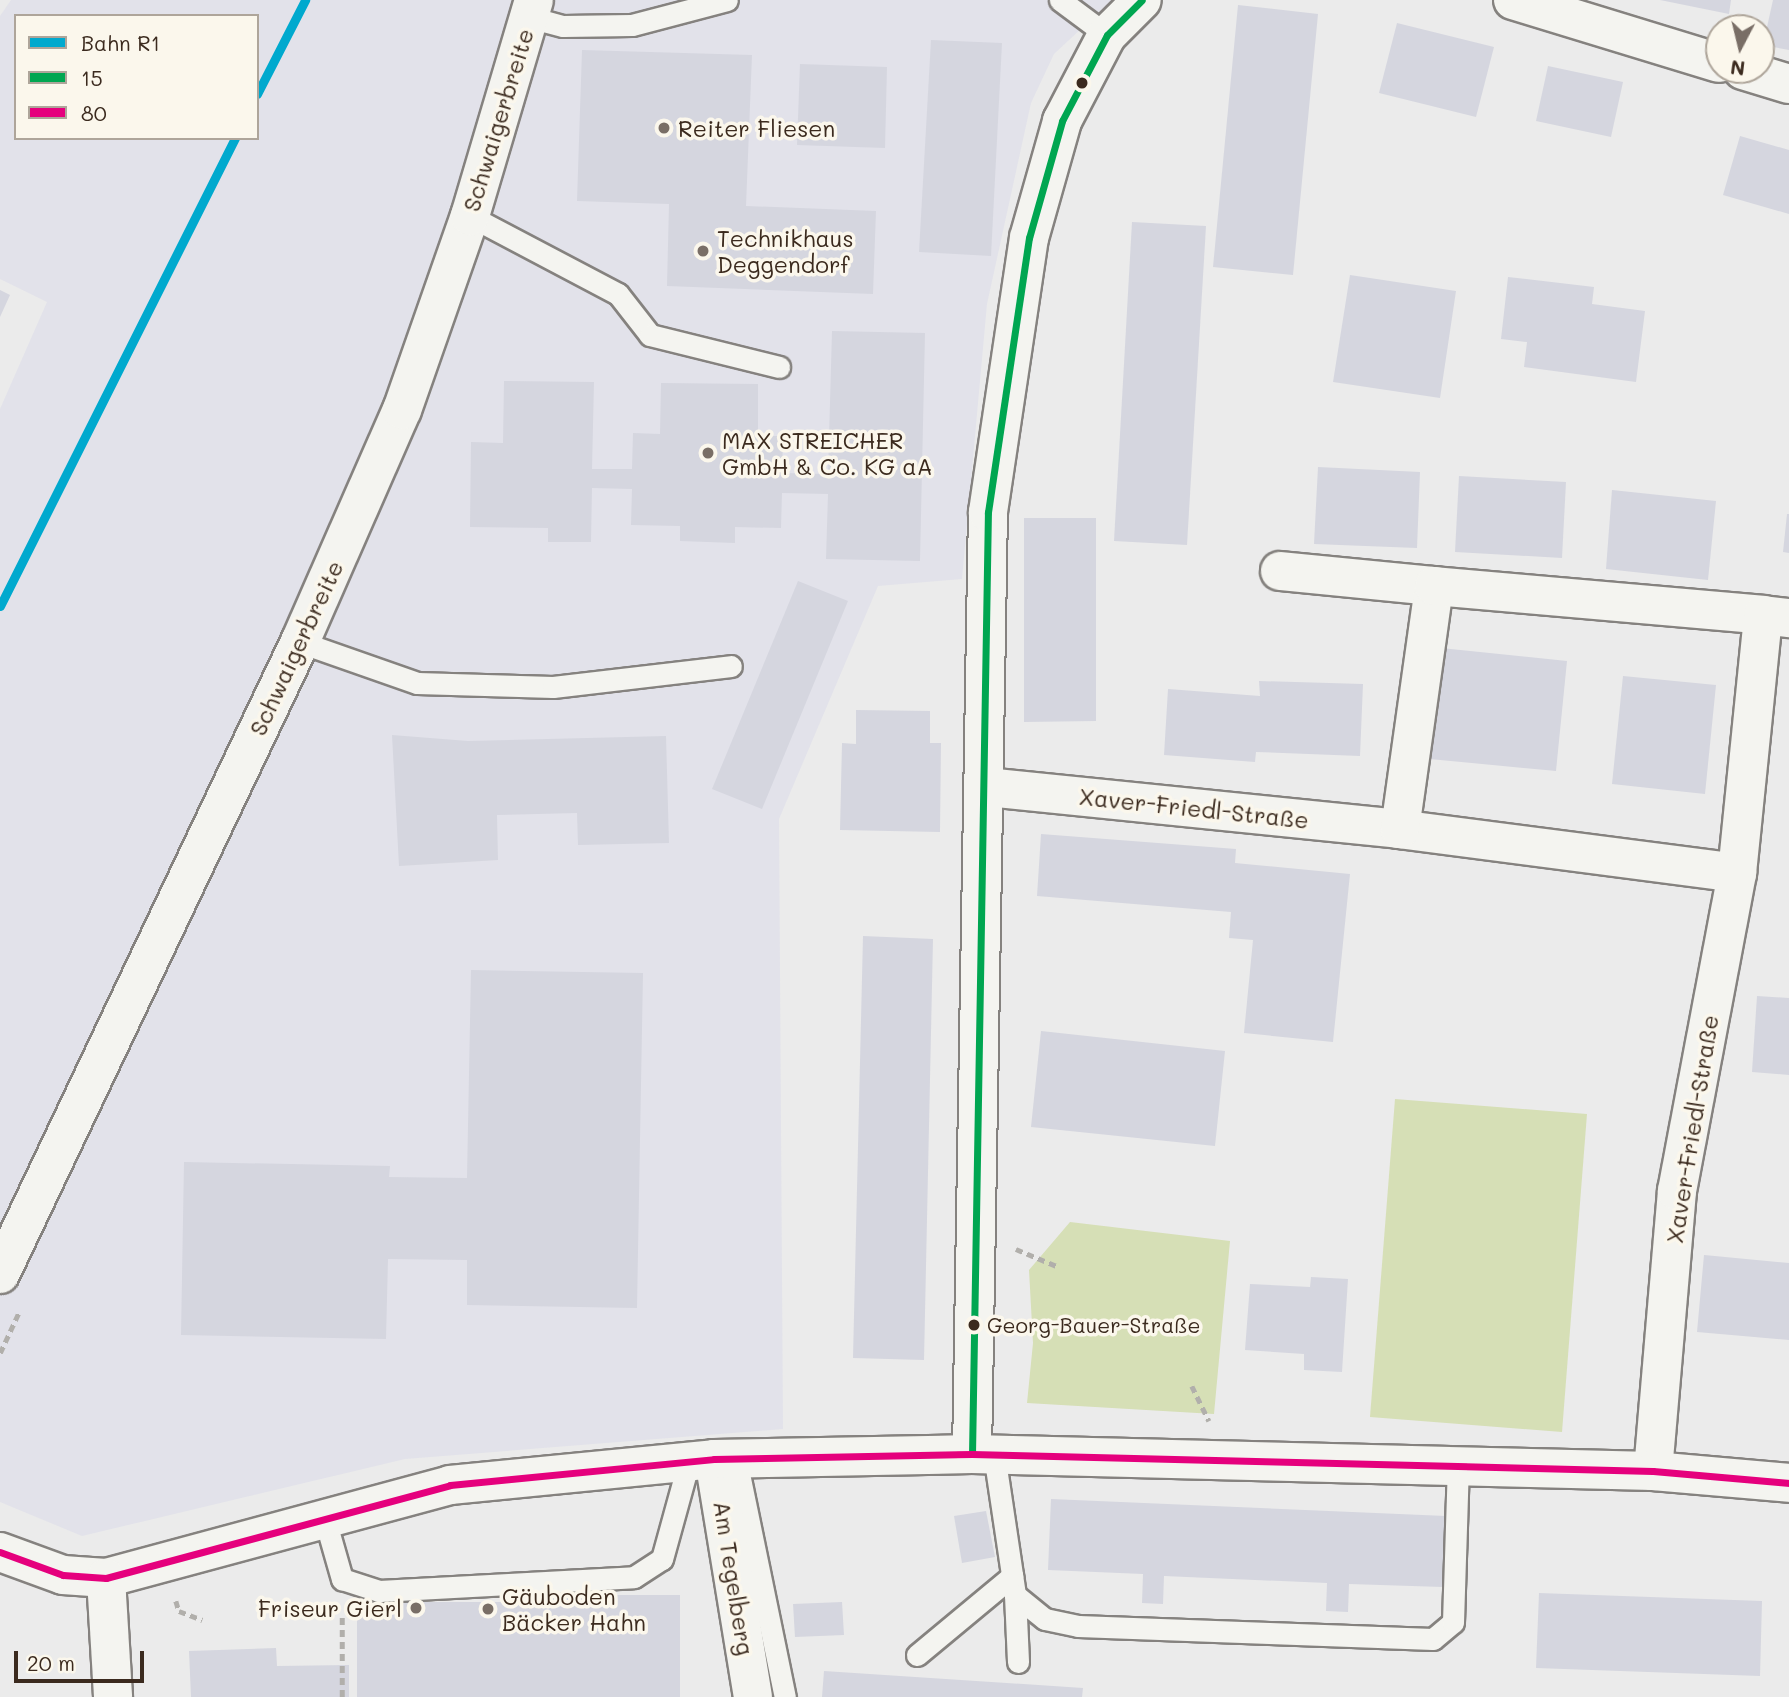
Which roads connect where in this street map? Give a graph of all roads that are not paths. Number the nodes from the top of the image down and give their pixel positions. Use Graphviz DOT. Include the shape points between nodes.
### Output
graph roads {
  1 [pos="727,0"];
  2 [pos="1060,0"];
  3 [pos="1142,0"];
  4 [pos="1513,0"];
  5 [pos="531,8"];
  6 [pos="1107,34"];
  7 [pos="1705,59"];
  8 [pos="470,215"];
  9 [pos="779,367"];
  10 [pos="1280,571"];
  11 [pos="1434,586"];
  12 [pos="1776,616"];
  13 [pos="300,642"];
  14 [pos="731,666"];
  15 [pos="987,787"];
  16 [pos="1400,828"];
  17 [pos="1737,873"];
  18 [pos="0,1274"];
  19 [pos="983,1454"];
  20 [pos="713,1460"];
  21 [pos="1458,1466"];
  22 [pos="1653,1471"];
  23 [pos="1789,1483"];
  24 [pos="324,1516"];
  25 [pos="0,1552"];
  26 [pos="106,1578"];
  27 [pos="1014,1586"];
  28 [pos="917,1655"];
  29 [pos="1018,1662"];
  30 [pos="113,1697"];
  31 [pos="753,1697"];
  32 [pos="785,1697"];
  1 -- 5 [label="lane" via="632,25 563,26"];
  2 -- 6 [label="lane"];
  3 -- 6 [label="street"];
  4 -- 7 [label="street"];
  5 -- 8 [label="street, Schwaigerbreite"];
  6 -- 15 [label="street" via="1062,121 1029,238 988,512"];
  8 -- 9 [label="lane" via="618,294 650,335"];
  8 -- 13 [label="street, Schwaigerbreite" via="402,410"];
  10 -- 11 [label="street, Xaver-Friedl-Straße"];
  11 -- 12 [label="street, Xaver-Friedl-Straße"];
  11 -- 16 [label="street"];
  12 -- 17 [label="street, Xaver-Friedl-Straße"];
  13 -- 14 [label="lane" via="417,683 552,687"];
  13 -- 18 [label="street, Schwaigerbreite"];
  15 -- 16 [label="street, Xaver-Friedl-Straße"];
  15 -- 19 [label="street"];
  16 -- 17 [label="street, Xaver-Friedl-Straße"];
  17 -- 22 [label="street, Xaver-Friedl-Straße" via="1677,1191"];
  19 -- 20 [label="street"];
  19 -- 21 [label="street"];
  19 -- 27 [label="lane"];
  20 -- 24 [label="street" via="450,1485"];
  20 -- 24 [label="lane" via="662,1559 634,1577 379,1591 342,1578"];
  20 -- 31 [label="street, Am Tegelberg"];
  20 -- 32 [label="lane"];
  21 -- 22 [label="street"];
  21 -- 27 [label="lane" via="1452,1622 1433,1639 1078,1626 1045,1619"];
  22 -- 23 [label="street"];
  24 -- 26 [label="street"];
  25 -- 26 [label="street" via="63,1575"];
  26 -- 30 [label="street"];
  27 -- 28 [label="lane"];
  27 -- 29 [label="lane"];
}
